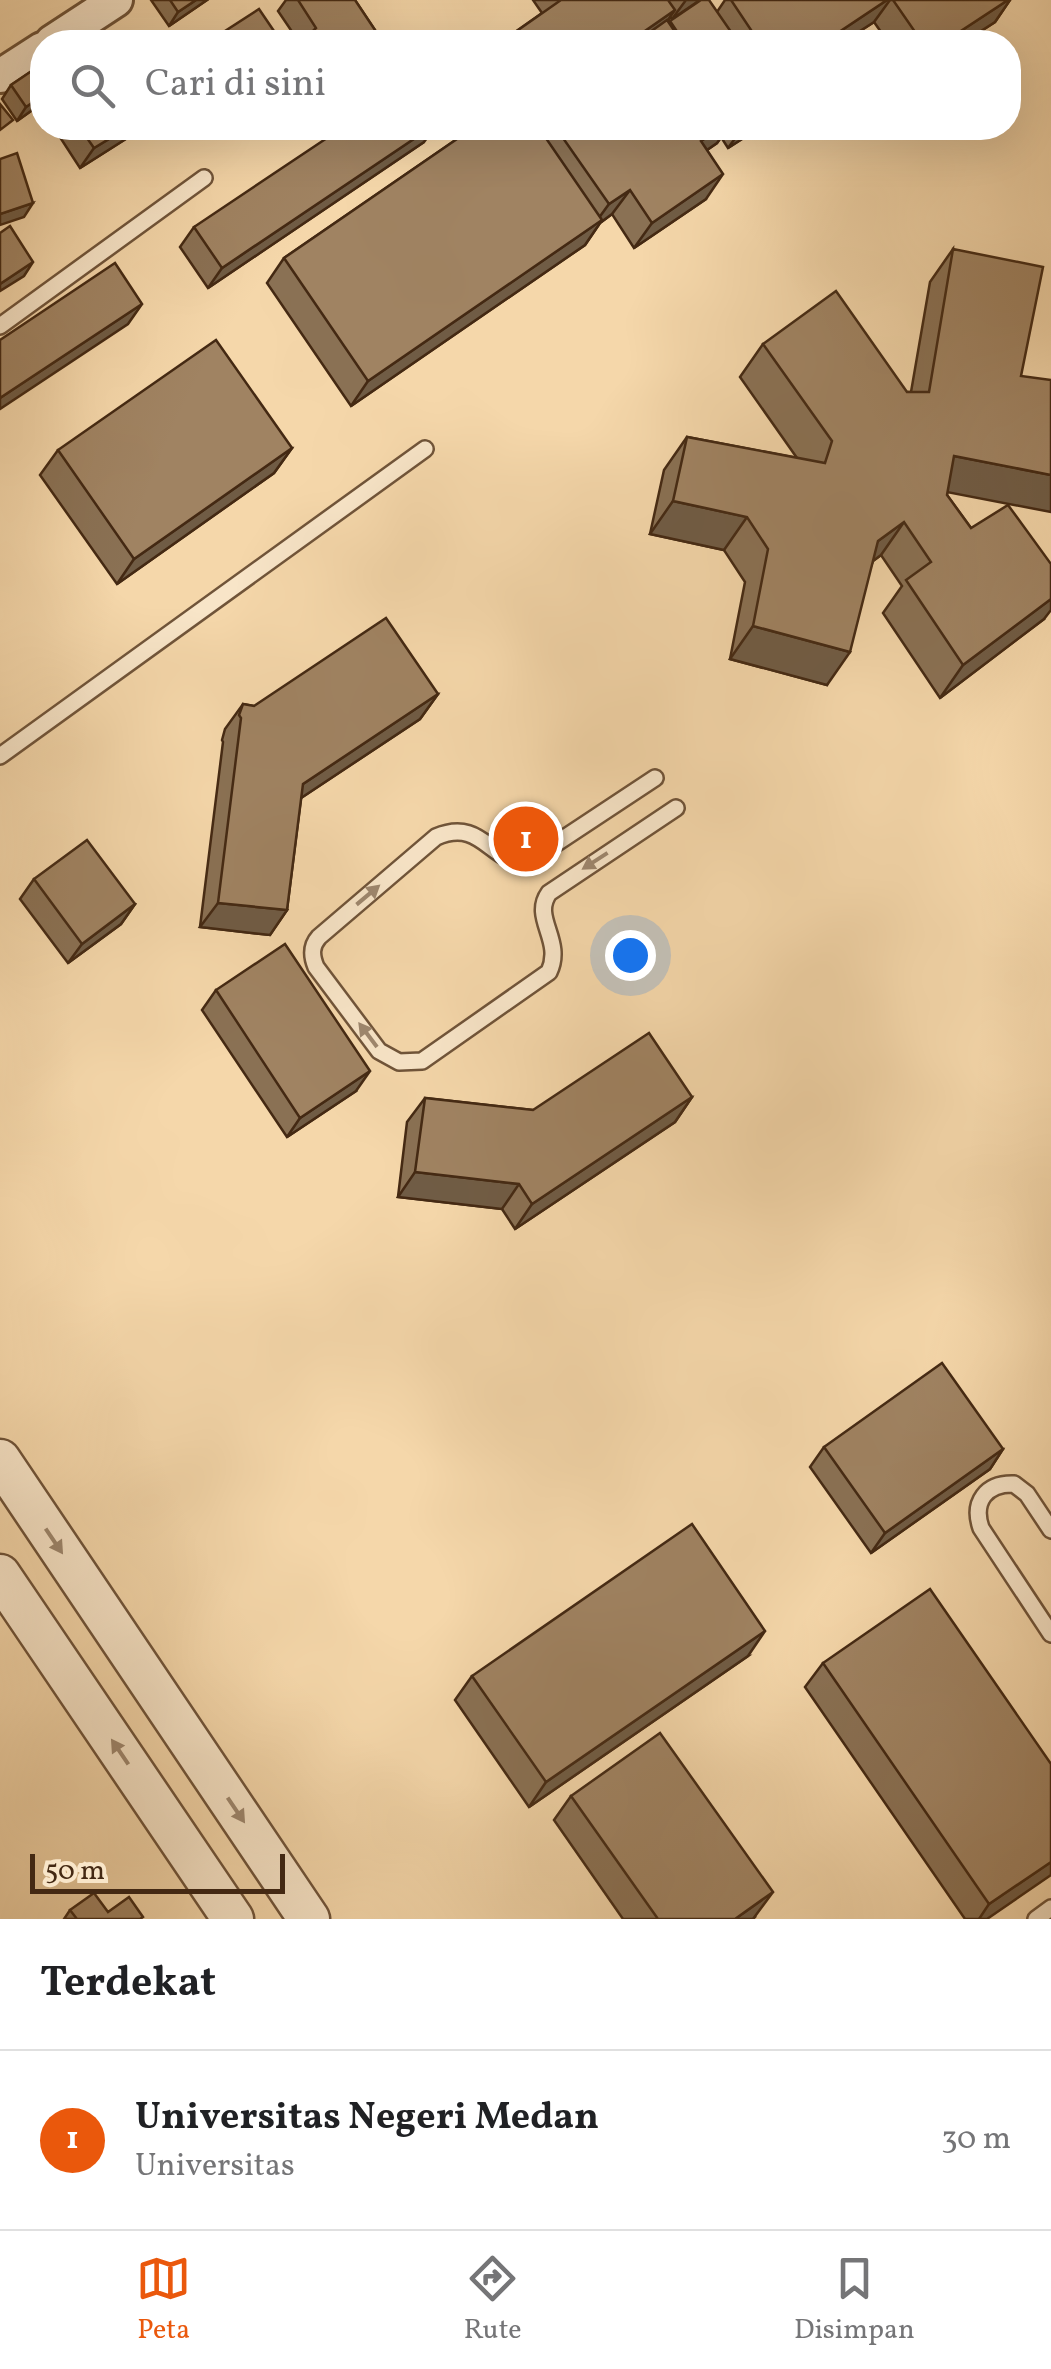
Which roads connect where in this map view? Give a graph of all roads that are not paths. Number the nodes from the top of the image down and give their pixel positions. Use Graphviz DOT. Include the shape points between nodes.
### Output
graph roads {
  1 [pos="116,0"];
  2 [pos="70,30"];
  3 [pos="30,56"];
  4 [pos="0,76"];
  5 [pos="204,178"];
  6 [pos="0,326"];
  7 [pos="425,448"];
  8 [pos="0,756"];
  9 [pos="654,778"];
  10 [pos="676,808"];
  11 [pos="0,1460"];
  12 [pos="1051,1530"];
  13 [pos="0,1575"];
  14 [pos="1051,1597"];
  15 [pos="1034,1608"];
  16 [pos="1051,1634"];
  17 [pos="1051,1908"];
  18 [pos="234,1919"];
  19 [pos="309,1919"];
  20 [pos="1036,1919"];
  1 -- 2 [label="street"];
  3 -- 4 [label="street"];
  5 -- 6 [label="lane"];
  7 -- 8 [label="lane"];
  10 -- 9 [label="lane, one-way" via="549,893 542,909 554,949 549,972 422,1061 399,1062 379,1051 316,967 314,943 436,838 467,833 513,861 532,860"];
  11 -- 19 [label="street, one-way"];
  12 -- 15 [label="lane" via="1014,1484 999,1484 980,1501 981,1528"];
  18 -- 13 [label="street, one-way"];
  14 -- 15 [label="lane"];
  15 -- 16 [label="lane"];
  17 -- 20 [label="lane"];
}
